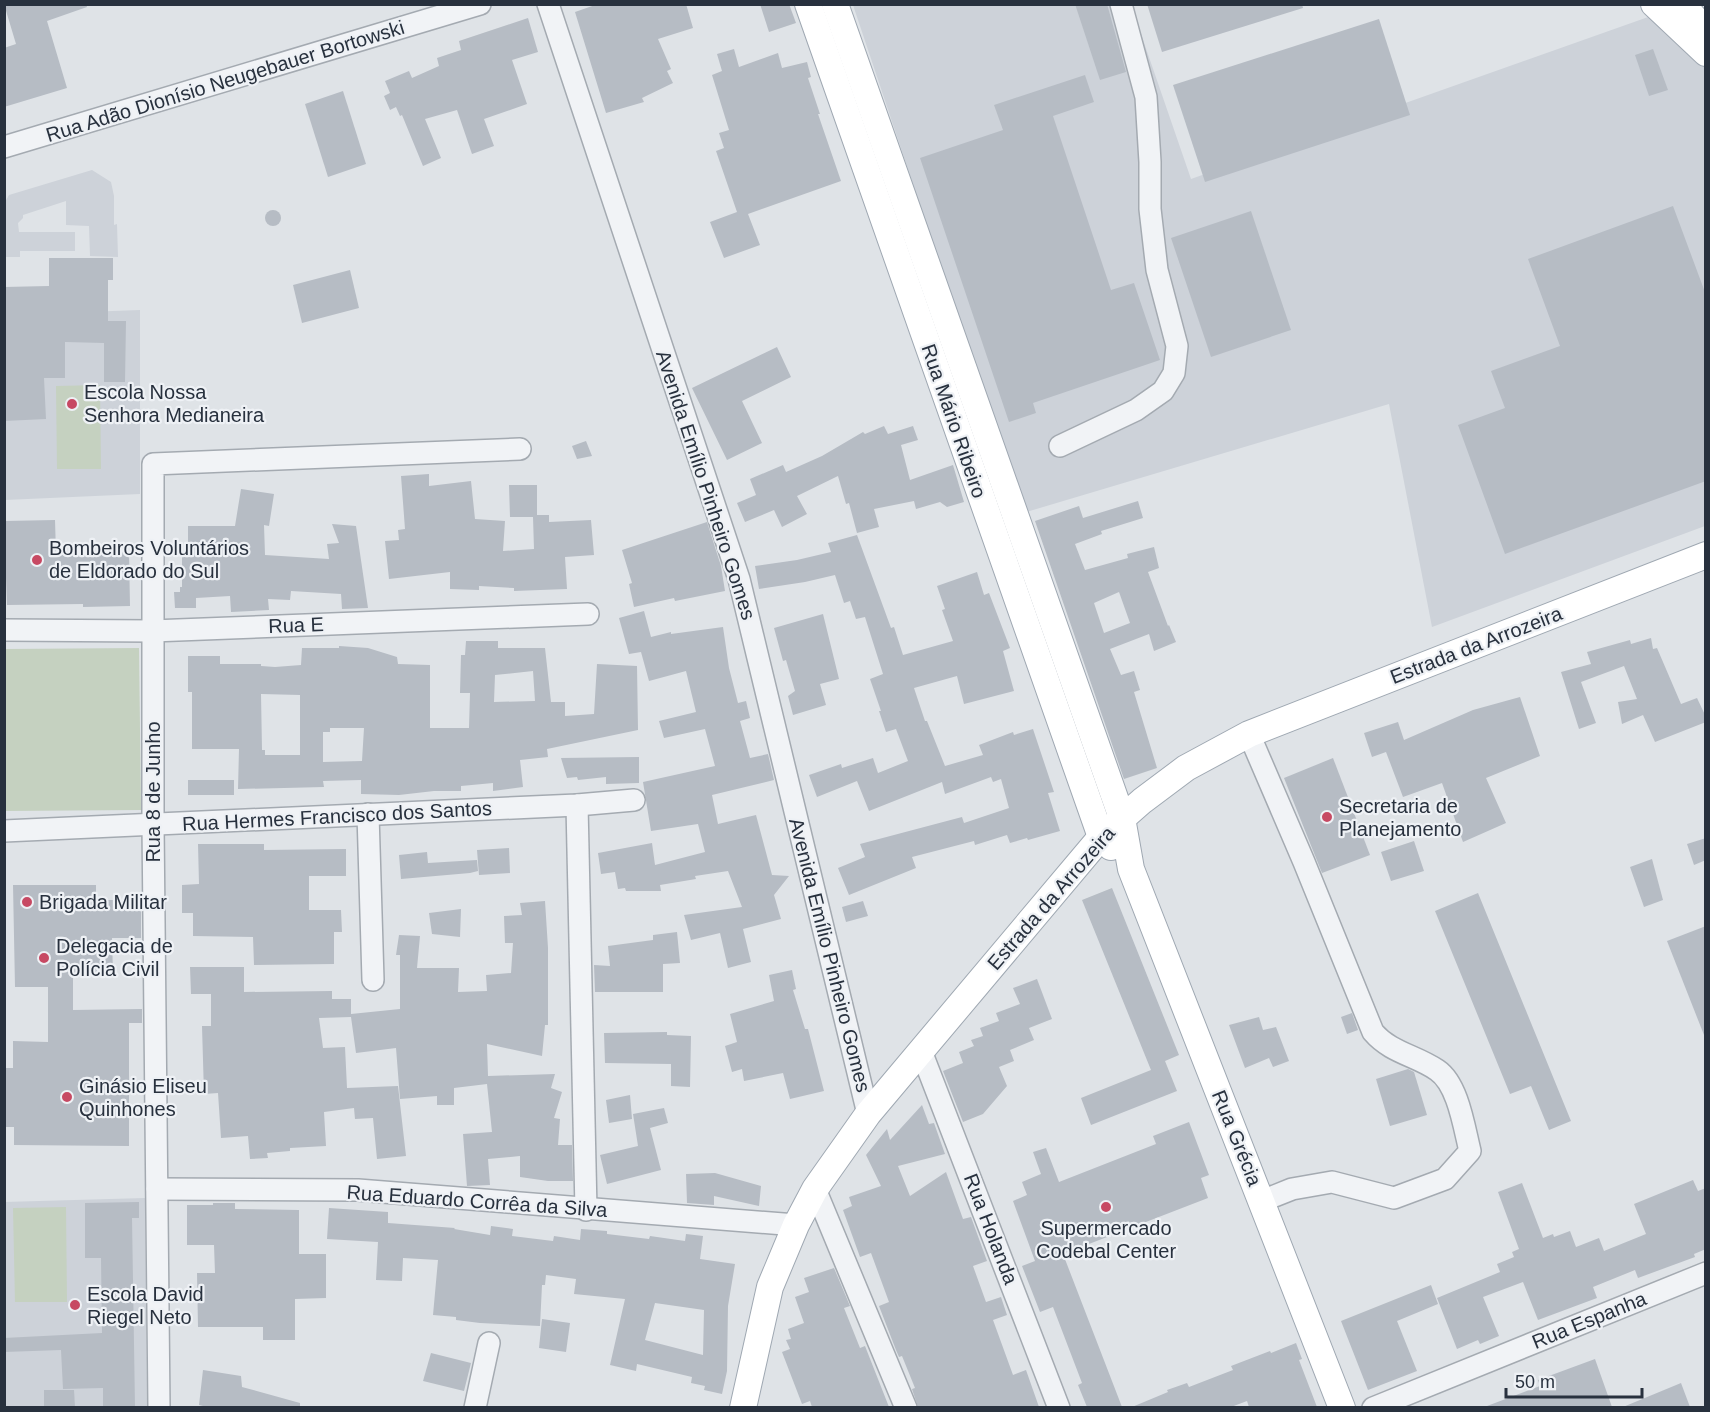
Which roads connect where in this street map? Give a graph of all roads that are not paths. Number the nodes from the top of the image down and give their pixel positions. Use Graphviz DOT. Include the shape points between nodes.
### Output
graph roads {
  1 [pos="480,4"];
  2 [pos="548,4"];
  3 [pos="808,4"];
  4 [pos="835,4"];
  5 [pos="1121,4"];
  6 [pos="1654,4"];
  7 [pos="1682,4"];
  8 [pos="1706,31"];
  9 [pos="1706,53"];
  10 [pos="4,147"];
  11 [pos="962,364"];
  12 [pos="937,371"];
  13 [pos="1060,446"];
  14 [pos="520,449"];
  15 [pos="1706,555"];
  16 [pos="588,614"];
  17 [pos="4,630"];
  18 [pos="152,631"];
  19 [pos="1249,734"];
  20 [pos="633,800"];
  21 [pos="577,805"];
  22 [pos="368,814"];
  23 [pos="1122,818"];
  24 [pos="153,824"];
  25 [pos="4,831"];
  26 [pos="1101,837"];
  27 [pos="1131,869"];
  28 [pos="373,980"];
  29 [pos="921,1051"];
  30 [pos="868,1114"];
  31 [pos="157,1189"];
  32 [pos="815,1189"];
  33 [pos="1262,1201"];
  34 [pos="586,1210"];
  35 [pos="796,1226"];
  36 [pos="1706,1273"];
  37 [pos="489,1343"];
  38 [pos="159,1407"];
  39 [pos="475,1407"];
  40 [pos="743,1407"];
  41 [pos="906,1407"];
  42 [pos="1059,1407"];
  43 [pos="1342,1407"];
  44 [pos="1373,1407"];
  1 -- 10 [label="street, Rua Adão Dionísio Neugebauer Bortowski"];
  2 -- 30 [label="street, Avenida Emílio Pinheiro Gomes" via="739,579"];
  3 -- 12 [label="main road, Rua Mário Ribeiro"];
  4 -- 11 [label="main road, Rua Mário Ribeiro"];
  5 -- 13 [label="street" via="1146,97 1150,209 1157,270 1177,346 1174,373 1163,391 1136,410"];
  6 -- 9 [label="main road"];
  7 -- 8 [label="main road"];
  11 -- 12 [label="main road"];
  11 -- 23 [label="main road, Rua Mário Ribeiro"];
  12 -- 26 [label="main road, Rua Mário Ribeiro"];
  14 -- 18 [label="street, Rua 8 de Junho" via="153,464"];
  15 -- 19 [label="main road, Estrada da Arrozeira"];
  16 -- 18 [label="street, Rua E"];
  17 -- 18 [label="street, Rua E"];
  18 -- 24 [label="street, Rua 8 de Junho"];
  19 -- 23 [label="main road, Estrada da Arrozeira" via="1185,768"];
  19 -- 33 [label="street" via="1373,1032 1382,1042 1438,1070 1460,1109 1470,1150 1445,1179 1394,1198 1332,1182 1292,1189"];
  20 -- 21 [label="street, Rua Hermes Francisco dos Santos"];
  21 -- 22 [label="street, Rua Hermes Francisco dos Santos"];
  21 -- 34 [label="street"];
  22 -- 24 [label="street, Rua Hermes Francisco dos Santos"];
  22 -- 28 [label="street"];
  23 -- 26 [label="main road, Estrada da Arrozeira"];
  23 -- 27 [label="main road, Rua Grécia"];
  24 -- 25 [label="street, Rua Hermes Francisco dos Santos"];
  24 -- 31 [label="street, Rua 8 de Junho"];
  26 -- 27 [label="main road, Rua Grécia"];
  26 -- 29 [label="main road, Estrada da Arrozeira"];
  27 -- 33 [label="main road, Rua Grécia"];
  29 -- 30 [label="main road, Estrada da Arrozeira"];
  29 -- 42 [label="street, Rua Holanda"];
  30 -- 32 [label="main road, Estrada da Arrozeira"];
  31 -- 34 [label="street, Rua Eduardo Corrêa da Silva" via="358,1190"];
  31 -- 38 [label="street, Rua 8 de Junho"];
  32 -- 35 [label="main road, Estrada da Arrozeira"];
  32 -- 41 [label="street"];
  33 -- 43 [label="main road, Rua Grécia"];
  34 -- 35 [label="street, Rua Eduardo Corrêa da Silva"];
  35 -- 40 [label="main road, Estrada da Arrozeira" via="770,1287"];
  36 -- 44 [label="street, Rua Espanha"];
  37 -- 39 [label="street"];
}
